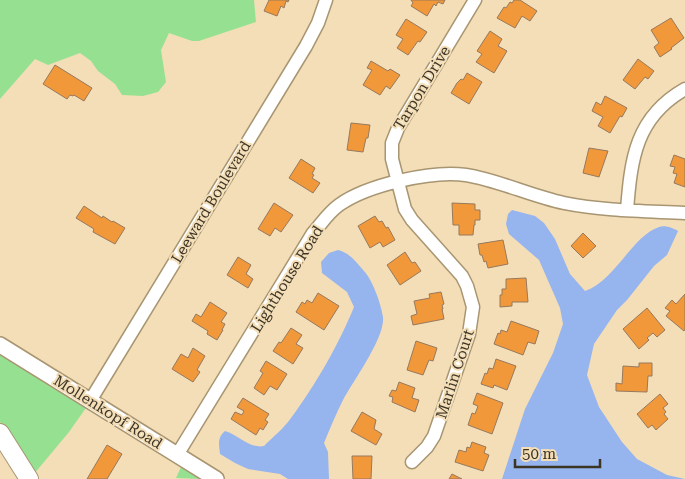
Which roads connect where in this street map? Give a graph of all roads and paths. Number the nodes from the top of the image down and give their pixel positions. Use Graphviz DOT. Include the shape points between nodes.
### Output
graph roads {
  1 [pos="326,0"];
  2 [pos="475,0"];
  3 [pos="685,88"];
  4 [pos="397,183"];
  5 [pos="627,210"];
  6 [pos="685,212"];
  7 [pos="0,345"];
  8 [pos="90,401"];
  9 [pos="0,433"];
  10 [pos="177,455"];
  11 [pos="412,462"];
  12 [pos="29,479"];
  13 [pos="216,479"];
  1 -- 8 [label="street, Leeward Boulevard" via="306,46"];
  2 -- 4 [label="street, Tarpon Drive" via="394,135 391,151"];
  3 -- 5 [label="street" via="655,112 642,135 630,170"];
  4 -- 5 [label="street, Lighthouse Road" via="439,174 466,175 561,202"];
  4 -- 10 [label="street, Lighthouse Road" via="359,194 335,208 320,224"];
  4 -- 11 [label="street, Marlin Court" via="408,215 462,276 473,307 469,334 438,426 427,447"];
  5 -- 6 [label="street, Lighthouse Road"];
  7 -- 8 [label="street, Mollenkopf Road"];
  8 -- 10 [label="street, Mollenkopf Road"];
  9 -- 12 [label="main road"];
  10 -- 13 [label="street, Mollenkopf Road"];
}
